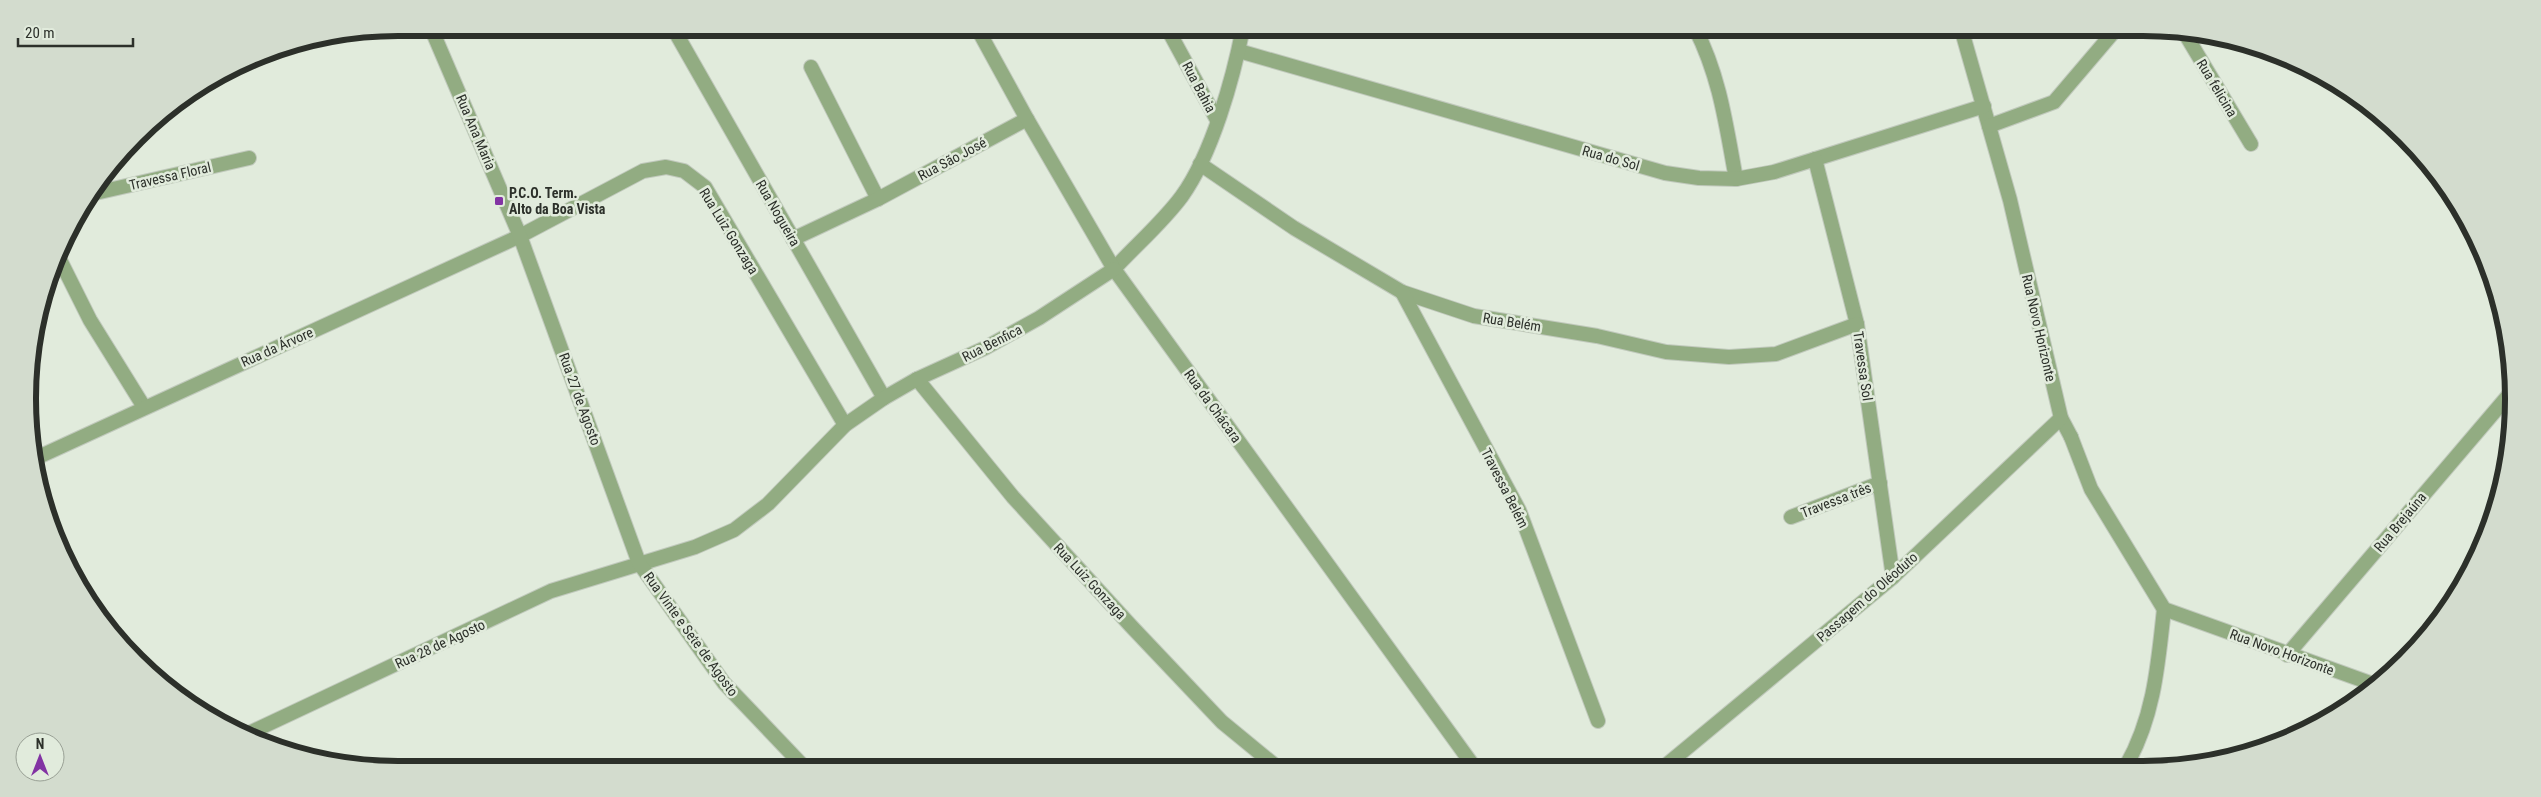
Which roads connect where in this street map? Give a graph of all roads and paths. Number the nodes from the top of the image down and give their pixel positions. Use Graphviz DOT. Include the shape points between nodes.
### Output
graph roads {
  1 [pos="434,36"];
  2 [pos="678,36"];
  3 [pos="981,36"];
  4 [pos="1171,36"];
  5 [pos="1242,36"];
  6 [pos="1699,36"];
  7 [pos="1963,36"];
  8 [pos="2110,36"];
  9 [pos="2188,39"];
  10 [pos="1239,51"];
  11 [pos="811,67"];
  12 [pos="1984,106"];
  13 [pos="1027,119"];
  14 [pos="1217,120"];
  15 [pos="1989,126"];
  16 [pos="2251,144"];
  17 [pos="249,158"];
  18 [pos="1815,159"];
  19 [pos="1200,164"];
  20 [pos="1736,179"];
  21 [pos="101,192"];
  22 [pos="878,199"];
  23 [pos="520,236"];
  24 [pos="793,238"];
  25 [pos="62,264"];
  26 [pos="1114,269"];
  27 [pos="1402,292"];
  28 [pos="1857,324"];
  29 [pos="917,378"];
  30 [pos="884,398"];
  31 [pos="2505,399"];
  32 [pos="144,407"];
  33 [pos="2061,418"];
  34 [pos="846,425"];
  35 [pos="41,456"];
  36 [pos="1880,483"];
  37 [pos="1791,517"];
  38 [pos="639,563"];
  39 [pos="1893,577"];
  40 [pos="2164,609"];
  41 [pos="2287,655"];
  42 [pos="2368,682"];
  43 [pos="1598,721"];
  44 [pos="255,731"];
  45 [pos="798,761"];
  46 [pos="1269,761"];
  47 [pos="1470,761"];
  48 [pos="1671,761"];
  49 [pos="2128,761"];
  1 -- 23 [label="street, Rua Ana Maria"];
  2 -- 24 [label="street, Rua Nogueira"];
  3 -- 13 [label="street, Rua da Chácara"];
  4 -- 14 [label="street, Rua Bahia"];
  5 -- 10 [label="street, Rua Benfica"];
  6 -- 20 [label="street" via="1710,56 1722,100"];
  7 -- 12 [label="street, Rua Novo Horizonte"];
  8 -- 15 [label="street" via="2054,102"];
  9 -- 16 [label="street, Rua felicina"];
  10 -- 14 [label="street, Rua Benfica"];
  10 -- 20 [label="street, Rua do Sol" via="1665,173"];
  11 -- 22 [label="street"];
  12 -- 15 [label="street, Rua Novo Horizonte"];
  12 -- 18 [label="street, Rua do Sol"];
  13 -- 22 [label="street, Rua São José"];
  13 -- 26 [label="street, Rua da Chácara"];
  14 -- 19 [label="street, Rua Benfica"];
  15 -- 33 [label="street, Rua Novo Horizonte" via="2010,200"];
  17 -- 21 [label="street, Travessa Floral"];
  18 -- 20 [label="street, Rua do Sol" via="1774,172"];
  18 -- 28 [label="street, Travessa Sol"];
  19 -- 26 [label="street, Rua Benfica" via="1182,196"];
  19 -- 27 [label="street, Rua Belém" via="1294,228"];
  22 -- 24 [label="street, Rua São José"];
  23 -- 32 [label="street, Rua da Árvore"];
  23 -- 34 [label="street, Rua Luiz Gonzaga" via="643,171 666,167 684,171 705,187"];
  23 -- 38 [label="street, Rua 27 de Agosto"];
  24 -- 30 [label="street, Rua Nogueira"];
  25 -- 32 [label="street" via="90,320"];
  26 -- 29 [label="street, Rua Benfica" via="1039,318 985,348"];
  26 -- 47 [label="street, Rua da Chácara"];
  27 -- 28 [label="street, Rua Belém" via="1474,316 1597,336 1666,352 1720,357 1776,354"];
  27 -- 43 [label="street, Travessa Belém" via="1519,510"];
  28 -- 36 [label="street, Travessa Sol"];
  29 -- 30 [label="street, Rua Benfica"];
  29 -- 46 [label="street, Rua Luiz Gonzaga" via="1013,497 1125,619 1222,722"];
  30 -- 34 [label="street, Rua Benfica"];
  31 -- 41 [label="street, Rua Brejaúna"];
  32 -- 35 [label="street, Rua da Árvore"];
  33 -- 39 [label="street, Passagem do Oléoduto"];
  33 -- 40 [label="street, Rua Novo Horizonte" via="2091,489"];
  34 -- 38 [label="street, Rua Benfica" via="768,504 734,530 695,547"];
  36 -- 37 [label="street, Travessa três"];
  36 -- 39 [label="street, Travessa Sol"];
  38 -- 44 [label="street, Rua 28 de Agosto" via="551,591"];
  38 -- 45 [label="street, Rua Vinte e Sete de Agosto" via="724,683"];
  39 -- 48 [label="street, Passagem do Oléoduto"];
  40 -- 41 [label="street, Rua Novo Horizonte"];
  40 -- 49 [label="street" via="2157,678 2148,717"];
  41 -- 42 [label="street, Rua Novo Horizonte"];
}
